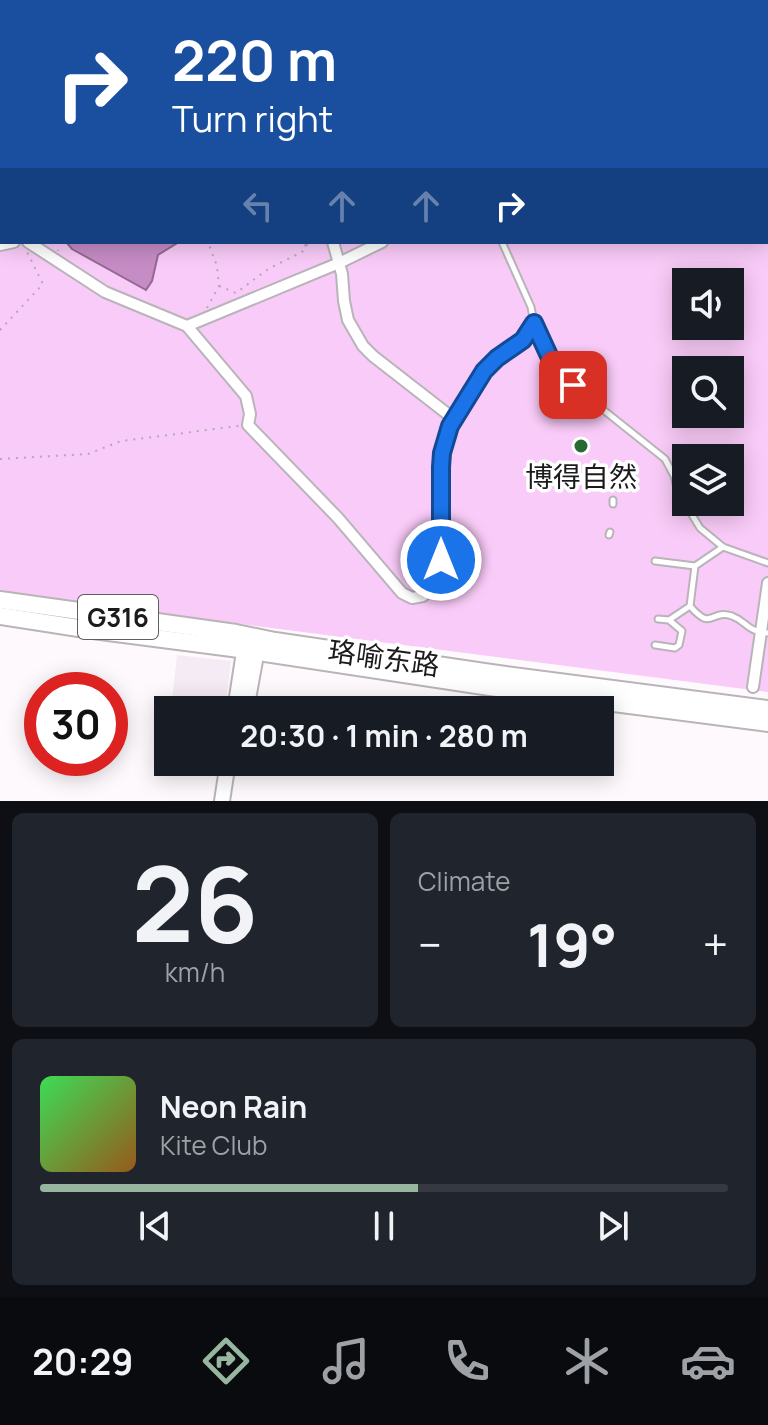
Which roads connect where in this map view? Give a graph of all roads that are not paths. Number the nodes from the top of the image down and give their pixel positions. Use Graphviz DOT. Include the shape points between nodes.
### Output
graph roads {
  1 [pos="29,244"];
  2 [pos="334,244"];
  3 [pos="378,244"];
  4 [pos="503,244"];
  5 [pos="339,263"];
  6 [pos="534,323"];
  7 [pos="187,326"];
  8 [pos="454,419"];
  9 [pos="723,547"];
  10 [pos="655,561"];
  11 [pos="768,563"];
  12 [pos="695,566"];
  13 [pos="768,583"];
  14 [pos="0,600"];
  15 [pos="690,606"];
  16 [pos="0,616"];
  17 [pos="658,619"];
  18 [pos="669,620"];
  19 [pos="764,633"];
  20 [pos="252,644"];
  21 [pos="655,645"];
  22 [pos="753,687"];
  23 [pos="239,696"];
  24 [pos="247,696"];
  25 [pos="768,709"];
  26 [pos="768,723"];
  27 [pos="226,776"];
  28 [pos="235,776"];
  29 [pos="222,801"];
  30 [pos="231,801"];
  1 -- 7 [label="street" via="105,292"];
  2 -- 5 [label="street"];
  3 -- 5 [label="street"];
  4 -- 6 [label="lane"];
  5 -- 7 [label="street"];
  5 -- 8 [label="street" via="348,320 363,346"];
  6 -- 8 [label="street" via="523,340 484,371"];
  6 -- 9 [label="lane" via="551,360 566,376 665,459 681,504"];
  7 -- 8 [label="street" via="246,396 248,425 412,598 430,589 441,560 442,453"];
  9 -- 11 [label="lane"];
  9 -- 12 [label="lane"];
  10 -- 12 [label="lane"];
  12 -- 15 [label="lane"];
  13 -- 19 [label="street"];
  14 -- 20 [label="highway, 珞喻东路 / G316"];
  15 -- 18 [label="lane"];
  15 -- 19 [label="lane" via="706,620 735,617 751,631"];
  16 -- 20 [label="highway, 珞喻东路 / G316"];
  17 -- 18 [label="lane"];
  18 -- 21 [label="lane" via="682,631 679,645"];
  19 -- 22 [label="street"];
  20 -- 23 [label="main road"];
  20 -- 24 [label="main road"];
  20 -- 25 [label="highway, 珞喻东路 / G316"];
  20 -- 26 [label="highway, 珞喻东路 / G316" via="490,687"];
  27 -- 29 [label="main road"];
  28 -- 30 [label="main road"];
}
